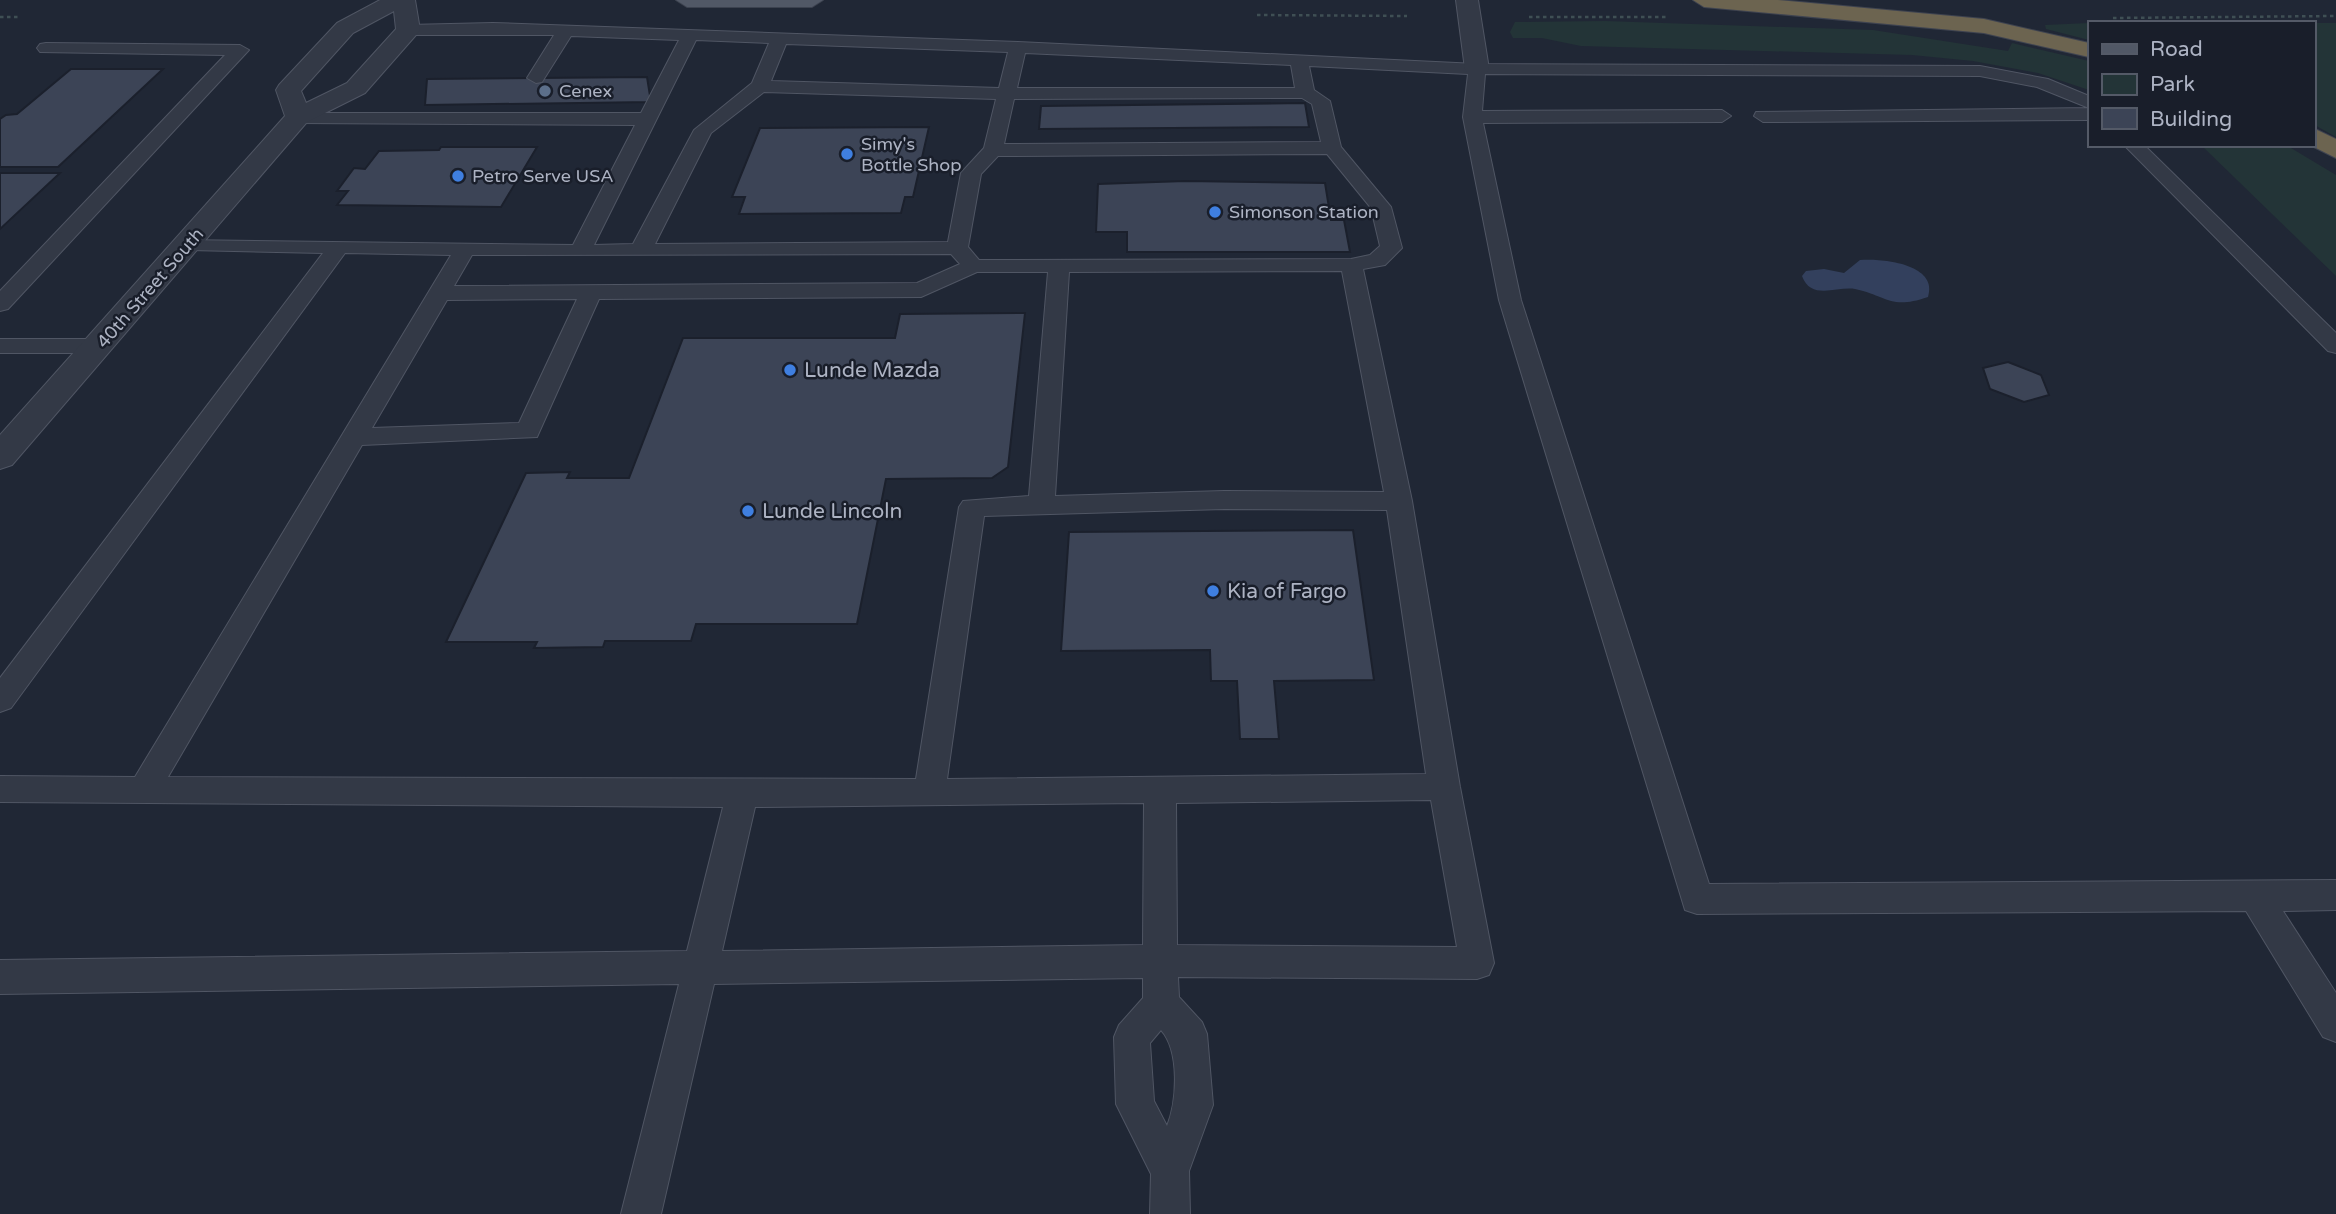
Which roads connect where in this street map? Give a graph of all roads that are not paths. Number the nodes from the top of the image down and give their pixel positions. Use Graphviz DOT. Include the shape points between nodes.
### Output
graph roads {
  1 [pos="397,0"];
  2 [pos="404,0"];
  3 [pos="687,0"];
  4 [pos="812,0"];
  5 [pos="1467,0"];
  6 [pos="1704,0"];
  7 [pos="408,30"];
  8 [pos="566,30"];
  9 [pos="690,35"];
  10 [pos="780,38"];
  11 [pos="1018,47"];
  12 [pos="46,48"];
  13 [pos="2088,50"];
  14 [pos="1299,60"];
  15 [pos="1477,69"];
  16 [pos="536,78"];
  17 [pos="1132,79"];
  18 [pos="760,86"];
  19 [pos="1305,93"];
  20 [pos="1006,94"];
  21 [pos="2088,103"];
  22 [pos="2088,114"];
  23 [pos="1722,116"];
  24 [pos="1763,116"];
  25 [pos="298,117"];
  26 [pos="1472,117"];
  27 [pos="649,119"];
  28 [pos="2315,137"];
  29 [pos="2135,147"];
  30 [pos="1332,148"];
  31 [pos="993,150"];
  32 [pos="2336,150"];
  33 [pos="189,244"];
  34 [pos="339,246"];
  35 [pos="466,248"];
  36 [pos="957,248"];
  37 [pos="641,250"];
  38 [pos="580,251"];
  39 [pos="1351,265"];
  40 [pos="973,266"];
  41 [pos="1059,266"];
  42 [pos="591,292"];
  43 [pos="440,293"];
  44 [pos="0,304"];
  45 [pos="0,346"];
  46 [pos="98,346"];
  47 [pos="2336,346"];
  48 [pos="354,437"];
  49 [pos="0,457"];
  50 [pos="1399,501"];
  51 [pos="1041,505"];
  52 [pos="0,700"];
  53 [pos="1444,787"];
  54 [pos="0,789"];
  55 [pos="144,790"];
  56 [pos="1160,791"];
  57 [pos="742,794"];
  58 [pos="929,794"];
  59 [pos="2336,895"];
  60 [pos="2255,896"];
  61 [pos="1160,961"];
  62 [pos="700,970"];
  63 [pos="0,977"];
  64 [pos="1161,1004"];
  65 [pos="2336,1025"];
  66 [pos="1170,1171"];
  67 [pos="641,1214"];
  68 [pos="1170,1214"];
  1 -- 25 [label="street" via="345,28 288,90"];
  2 -- 7 [label="street"];
  3 -- 4 [label="main road"];
  5 -- 15 [label="street"];
  6 -- 13 [label="highway" via="1984,26"];
  7 -- 8 [label="lane"];
  7 -- 25 [label="street, 40th Street South" via="356,88"];
  8 -- 9 [label="lane"];
  8 -- 16 [label="lane"];
  9 -- 10 [label="lane"];
  9 -- 27 [label="lane"];
  10 -- 11 [label="lane"];
  10 -- 18 [label="lane"];
  11 -- 17 [label="lane"];
  11 -- 20 [label="lane"];
  12 -- 44 [label="lane" via="240,50"];
  14 -- 15 [label="lane"];
  14 -- 17 [label="lane"];
  14 -- 19 [label="lane"];
  15 -- 21 [label="lane" via="1980,71 2042,83"];
  15 -- 26 [label="lane"];
  17 -- 19 [label="lane"];
  17 -- 20 [label="lane"];
  18 -- 20 [label="lane"];
  18 -- 37 [label="lane" via="703,130"];
  19 -- 30 [label="lane" via="1321,101"];
  20 -- 31 [label="lane"];
  22 -- 24 [label="lane"];
  23 -- 26 [label="lane"];
  25 -- 27 [label="lane" via="517,111"];
  25 -- 33 [label="street, 40th Street South"];
  26 -- 60 [label="lane" via="1510,300 1697,900"];
  27 -- 38 [label="lane"];
  28 -- 32 [label="highway"];
  29 -- 47 [label="lane"];
  30 -- 31 [label="lane" via="1128,138"];
  30 -- 39 [label="lane" via="1381,207 1391,248 1377,260"];
  31 -- 36 [label="lane" via="971,173"];
  33 -- 34 [label="lane"];
  33 -- 46 [label="street, 40th Street South"];
  34 -- 35 [label="lane"];
  34 -- 52 [label="lane"];
  35 -- 38 [label="lane"];
  35 -- 43 [label="lane"];
  36 -- 37 [label="lane"];
  36 -- 40 [label="lane"];
  37 -- 38 [label="lane"];
  39 -- 41 [label="lane"];
  39 -- 50 [label="lane"];
  40 -- 41 [label="lane"];
  40 -- 42 [label="lane" via="921,290"];
  41 -- 51 [label="lane"];
  42 -- 43 [label="lane"];
  42 -- 48 [label="lane" via="528,431"];
  43 -- 48 [label="lane"];
  45 -- 46 [label="lane"];
  46 -- 49 [label="street, 40th Street South"];
  48 -- 55 [label="lane"];
  50 -- 51 [label="lane"];
  50 -- 53 [label="lane"];
  51 -- 58 [label="lane" via="972,507"];
  53 -- 56 [label="lane"];
  53 -- 61 [label="lane" via="1477,963"];
  54 -- 55 [label="lane"];
  55 -- 57 [label="lane"];
  56 -- 58 [label="lane"];
  56 -- 61 [label="lane"];
  57 -- 58 [label="lane"];
  57 -- 62 [label="lane"];
  59 -- 60 [label="lane"];
  60 -- 65 [label="lane"];
  61 -- 62 [label="lane"];
  61 -- 64 [label="lane"];
  62 -- 63 [label="lane"];
  62 -- 67 [label="lane"];
  64 -- 66 [label="lane" via="1189,1034 1194,1105"];
  64 -- 66 [label="lane" via="1132,1037 1135,1104"];
  66 -- 68 [label="lane"];
}
